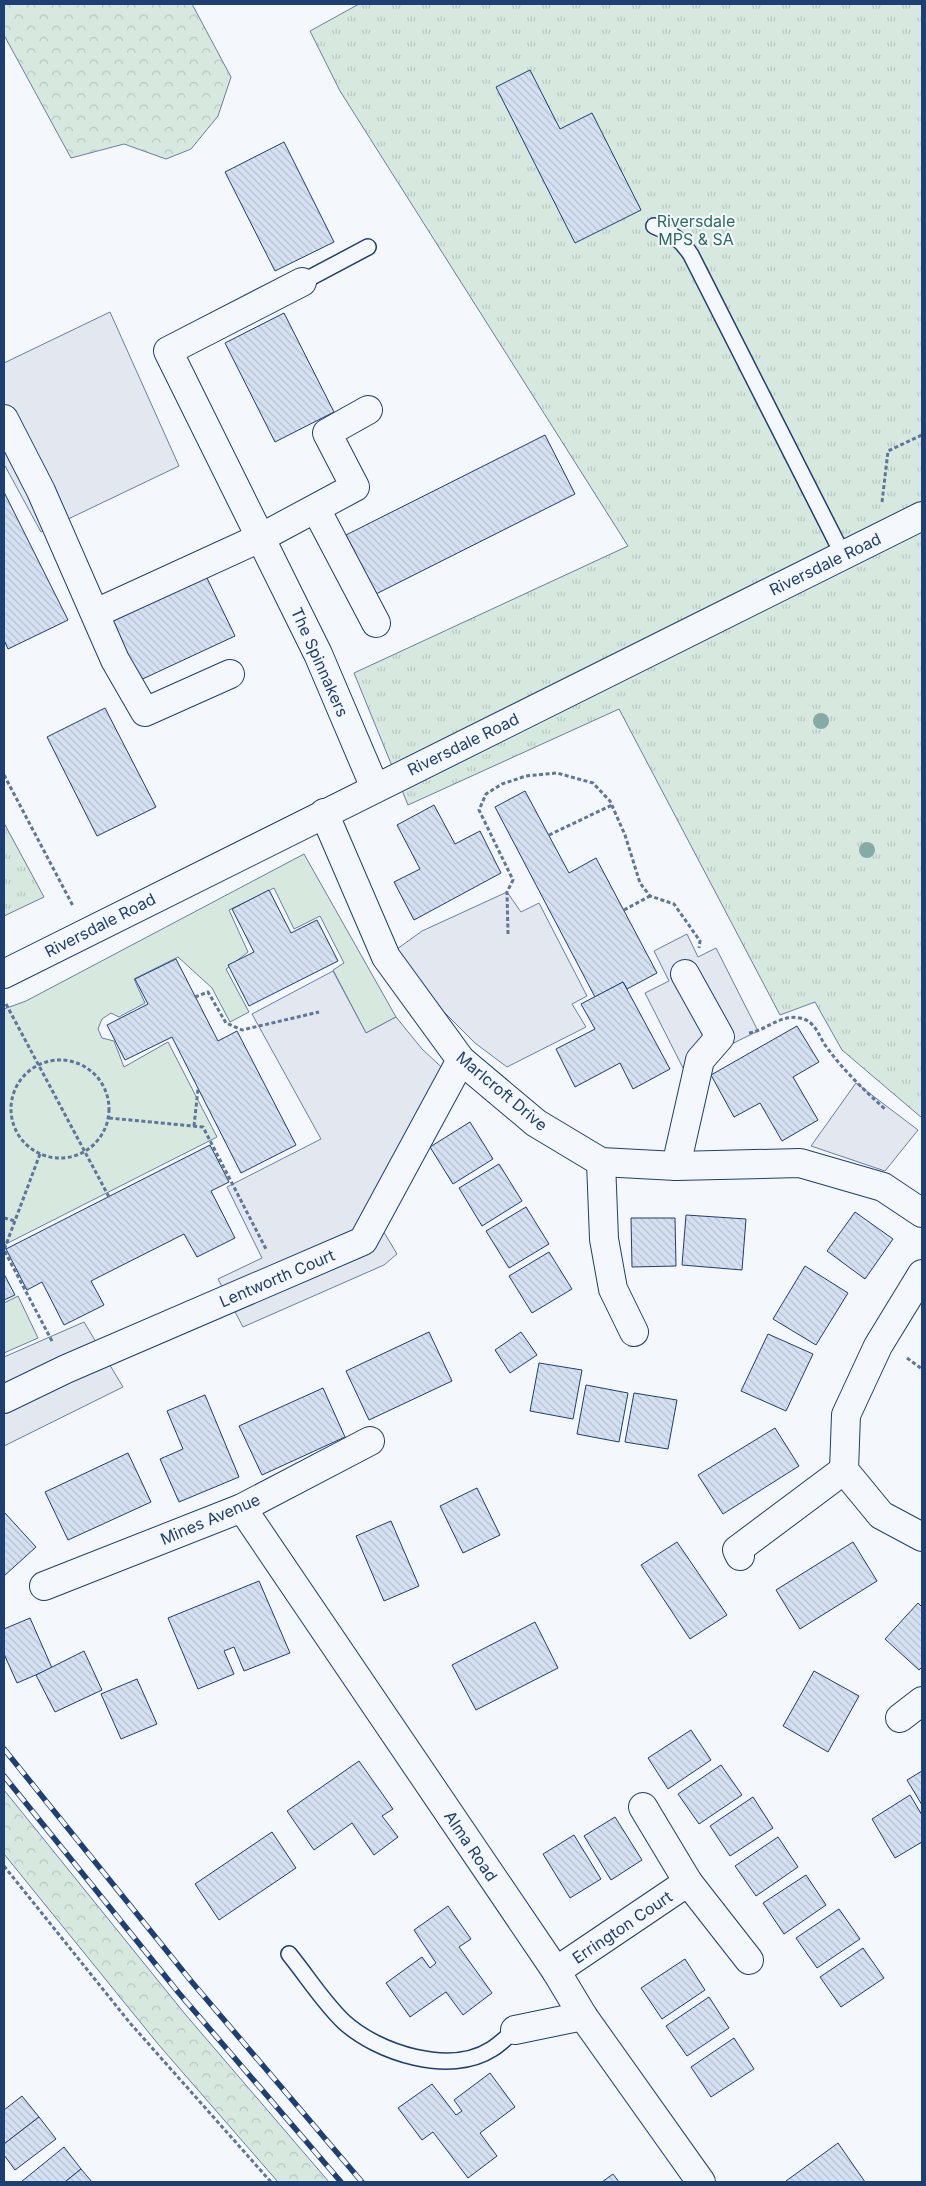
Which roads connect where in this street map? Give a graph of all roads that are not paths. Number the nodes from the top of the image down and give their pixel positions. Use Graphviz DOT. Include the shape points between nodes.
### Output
graph roads {
  1 [pos="654,226"];
  2 [pos="368,247"];
  3 [pos="302,282"];
  4 [pos="368,410"];
  5 [pos="4,418"];
  6 [pos="316,509"];
  7 [pos="922,516"];
  8 [pos="262,537"];
  9 [pos="843,555"];
  10 [pos="96,614"];
  11 [pos="376,623"];
  12 [pos="230,674"];
  13 [pos="375,788"];
  14 [pos="324,813"];
  15 [pos="4,974"];
  16 [pos="685,974"];
  17 [pos="461,1060"];
  18 [pos="601,1162"];
  19 [pos="676,1166"];
  20 [pos="922,1213"];
  21 [pos="922,1274"];
  22 [pos="634,1332"];
  23 [pos="4,1399"];
  24 [pos="370,1441"];
  25 [pos="844,1470"];
  26 [pos="242,1508"];
  27 [pos="922,1537"];
  28 [pos="740,1556"];
  29 [pos="44,1586"];
  30 [pos="922,1701"];
  31 [pos="900,1718"];
  32 [pos="643,1808"];
  33 [pos="688,1882"];
  34 [pos="289,1954"];
  35 [pos="749,1960"];
  36 [pos="556,1971"];
  37 [pos="583,2016"];
  38 [pos="515,2030"];
  39 [pos="701,2182"];
  1 -- 9 [label="lane" via="682,241 691,255"];
  2 -- 3 [label="lane"];
  3 -- 8 [label="street, The Spinnakers" via="168,351"];
  4 -- 6 [label="street" via="327,433 355,487"];
  5 -- 10 [label="street"];
  6 -- 8 [label="street"];
  6 -- 11 [label="street"];
  7 -- 9 [label="street, Riversdale Road"];
  8 -- 10 [label="street"];
  8 -- 13 [label="street, The Spinnakers" via="318,654"];
  9 -- 13 [label="street, Riversdale Road"];
  10 -- 12 [label="street" via="115,660 145,712"];
  13 -- 14 [label="street, Riversdale Road"];
  14 -- 15 [label="street, Riversdale Road"];
  14 -- 17 [label="street, Marlcroft Drive" via="386,956"];
  16 -- 19 [label="street" via="720,1037 700,1060"];
  17 -- 18 [label="street, Marlcroft Drive" via="536,1123"];
  17 -- 23 [label="street, Lentworth Court" via="363,1241"];
  18 -- 19 [label="street, Marlcroft Drive"];
  18 -- 22 [label="street" via="604,1239 613,1289"];
  19 -- 20 [label="street, Marlcroft Drive" via="800,1163 883,1187"];
  21 -- 25 [label="street" via="878,1346 846,1416"];
  24 -- 26 [label="street, Mines Avenue"];
  25 -- 27 [label="street" via="881,1515"];
  25 -- 28 [label="street" via="737,1550"];
  26 -- 29 [label="street, Mines Avenue"];
  26 -- 36 [label="street, Alma Road"];
  30 -- 31 [label="street"];
  32 -- 33 [label="street, Errington Court"];
  33 -- 35 [label="street, Errington Court"];
  33 -- 36 [label="street, Errington Court"];
  34 -- 38 [label="lane" via="344,2022 382,2048 422,2060 463,2060 491,2050"];
  36 -- 37 [label="street, Alma Road"];
  37 -- 38 [label="street"];
  37 -- 39 [label="street, Alma Road"];
}
